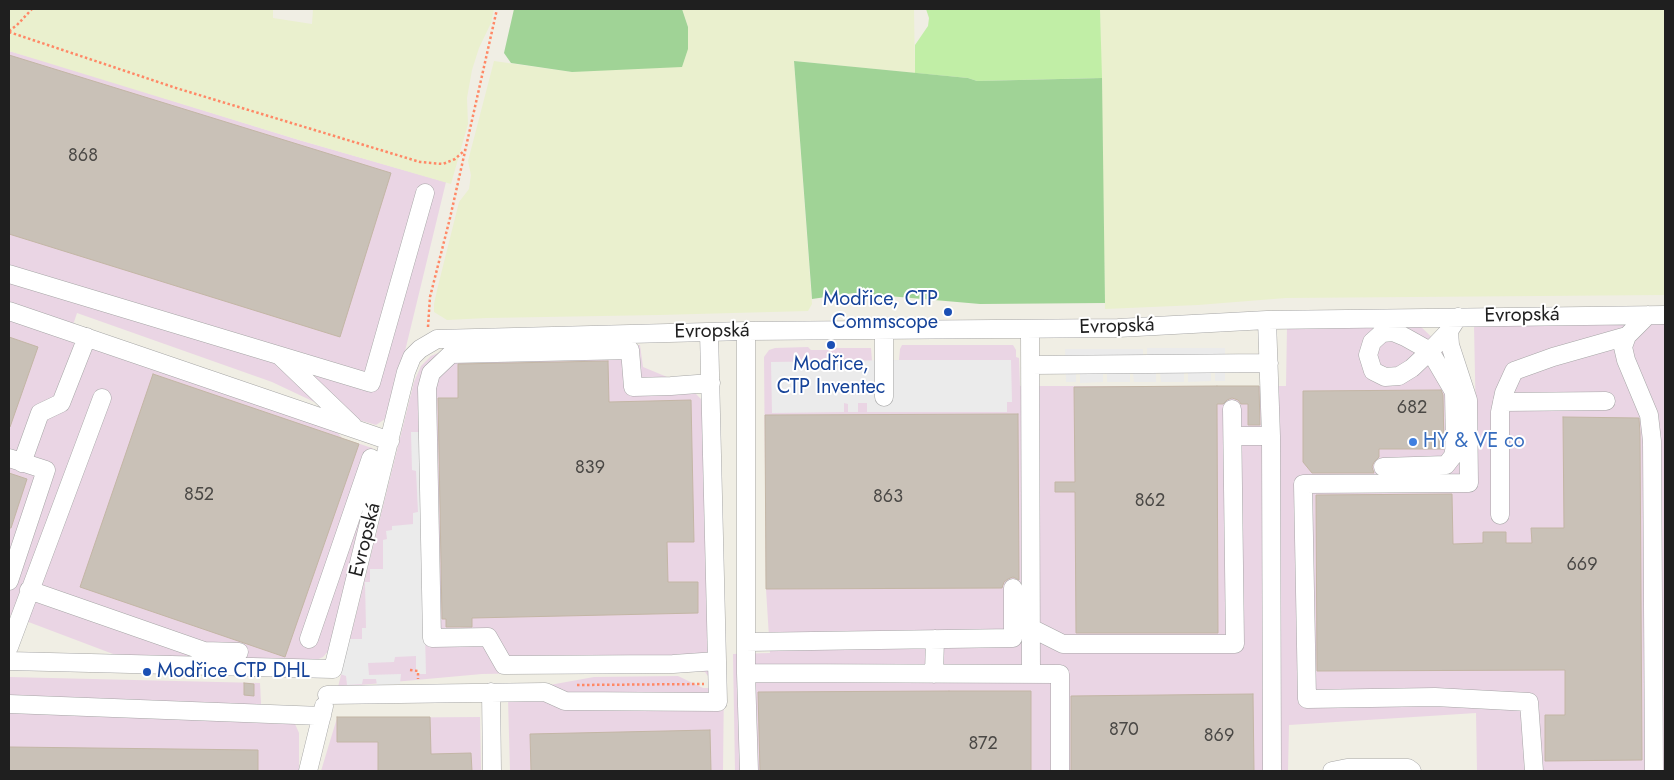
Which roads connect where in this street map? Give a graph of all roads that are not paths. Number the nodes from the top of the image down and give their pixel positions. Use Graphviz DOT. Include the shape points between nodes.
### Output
graph roads {
  1 [pos="424,193"];
  2 [pos="9,274"];
  3 [pos="9,311"];
  4 [pos="1657,315"];
  5 [pos="1267,320"];
  6 [pos="1453,324"];
  7 [pos="1030,329"];
  8 [pos="884,330"];
  9 [pos="746,331"];
  10 [pos="709,332"];
  11 [pos="1627,336"];
  12 [pos="87,337"];
  13 [pos="279,355"];
  14 [pos="1269,363"];
  15 [pos="1030,365"];
  16 [pos="711,383"];
  17 [pos="102,398"];
  18 [pos="884,398"];
  19 [pos="1606,401"];
  20 [pos="1502,402"];
  21 [pos="1232,409"];
  22 [pos="357,429"];
  23 [pos="1233,436"];
  24 [pos="1271,436"];
  25 [pos="390,442"];
  26 [pos="371,458"];
  27 [pos="16,460"];
  28 [pos="1384,467"];
  29 [pos="1500,515"];
  30 [pos="341,544"];
  31 [pos="363,551"];
  32 [pos="9,581"];
  33 [pos="1013,588"];
  34 [pos="29,590"];
  35 [pos="1030,628"];
  36 [pos="309,639"];
  37 [pos="935,640"];
  38 [pos="746,642"];
  39 [pos="9,647"];
  40 [pos="240,652"];
  41 [pos="9,661"];
  42 [pos="717,661"];
  43 [pos="334,670"];
  44 [pos="746,673"];
  45 [pos="934,674"];
  46 [pos="1031,674"];
  47 [pos="491,692"];
  48 [pos="327,694"];
  49 [pos="9,704"];
  50 [pos="322,716"];
  51 [pos="308,771"];
  52 [pos="492,771"];
  53 [pos="749,771"];
  54 [pos="1060,771"];
  55 [pos="1272,771"];
  56 [pos="1332,771"];
  57 [pos="1412,771"];
  58 [pos="1534,771"];
  59 [pos="1654,771"];
  1 -- 13 [label="street" via="371,383"];
  2 -- 13 [label="street"];
  3 -- 12 [label="street"];
  4 -- 6 [label="street, Evropská"];
  4 -- 11 [label="street"];
  5 -- 6 [label="street, Evropská"];
  5 -- 7 [label="street, Evropská"];
  5 -- 14 [label="street"];
  6 -- 28 [label="street" via="1430,351 1454,392 1454,456 1446,465"];
  6 -- 58 [label="street" via="1450,345 1468,400 1469,484 1303,484 1307,699 1435,697 1529,702"];
  7 -- 8 [label="street, Evropská"];
  7 -- 15 [label="street"];
  8 -- 9 [label="street, Evropská"];
  8 -- 18 [label="street"];
  9 -- 10 [label="street, Evropská"];
  9 -- 38 [label="street"];
  10 -- 16 [label="street"];
  10 -- 25 [label="street, Evropská" via="437,339 412,357"];
  11 -- 20 [label="street" via="1514,371"];
  11 -- 59 [label="street" via="1624,347 1626,360 1649,415 1652,441"];
  12 -- 22 [label="street"];
  12 -- 27 [label="street" via="61,403 40,413"];
  13 -- 22 [label="street"];
  14 -- 15 [label="street"];
  14 -- 24 [label="street"];
  15 -- 35 [label="street"];
  16 -- 42 [label="street"];
  16 -- 42 [label="street" via="633,387 630,350 451,354 431,373 427,388 432,638 488,637 504,665"];
  17 -- 34 [label="street"];
  19 -- 20 [label="street"];
  20 -- 29 [label="street"];
  21 -- 23 [label="street"];
  22 -- 25 [label="street"];
  23 -- 24 [label="street"];
  23 -- 35 [label="street" via="1235,644 1063,644"];
  24 -- 55 [label="street"];
  25 -- 31 [label="street, Evropská"];
  26 -- 30 [label="street"];
  27 -- 32 [label="street" via="46,470"];
  30 -- 31 [label="street"];
  30 -- 36 [label="street"];
  31 -- 43 [label="street, Evropská"];
  33 -- 37 [label="street" via="1013,638"];
  34 -- 39 [label="street"];
  34 -- 40 [label="street" via="204,651"];
  35 -- 46 [label="street"];
  37 -- 38 [label="street"];
  37 -- 45 [label="street"];
  38 -- 44 [label="street"];
  41 -- 43 [label="street"];
  42 -- 47 [label="street" via="718,702 565,701 547,692"];
  43 -- 48 [label="street, Evropská"];
  44 -- 45 [label="street"];
  44 -- 53 [label="street"];
  45 -- 46 [label="street"];
  46 -- 54 [label="street" via="1060,674"];
  47 -- 48 [label="street"];
  47 -- 52 [label="street"];
  48 -- 50 [label="street, Evropská"];
  49 -- 50 [label="street"];
  50 -- 51 [label="street, Evropská"];
  56 -- 57 [label="street" via="1408,768"];
}
